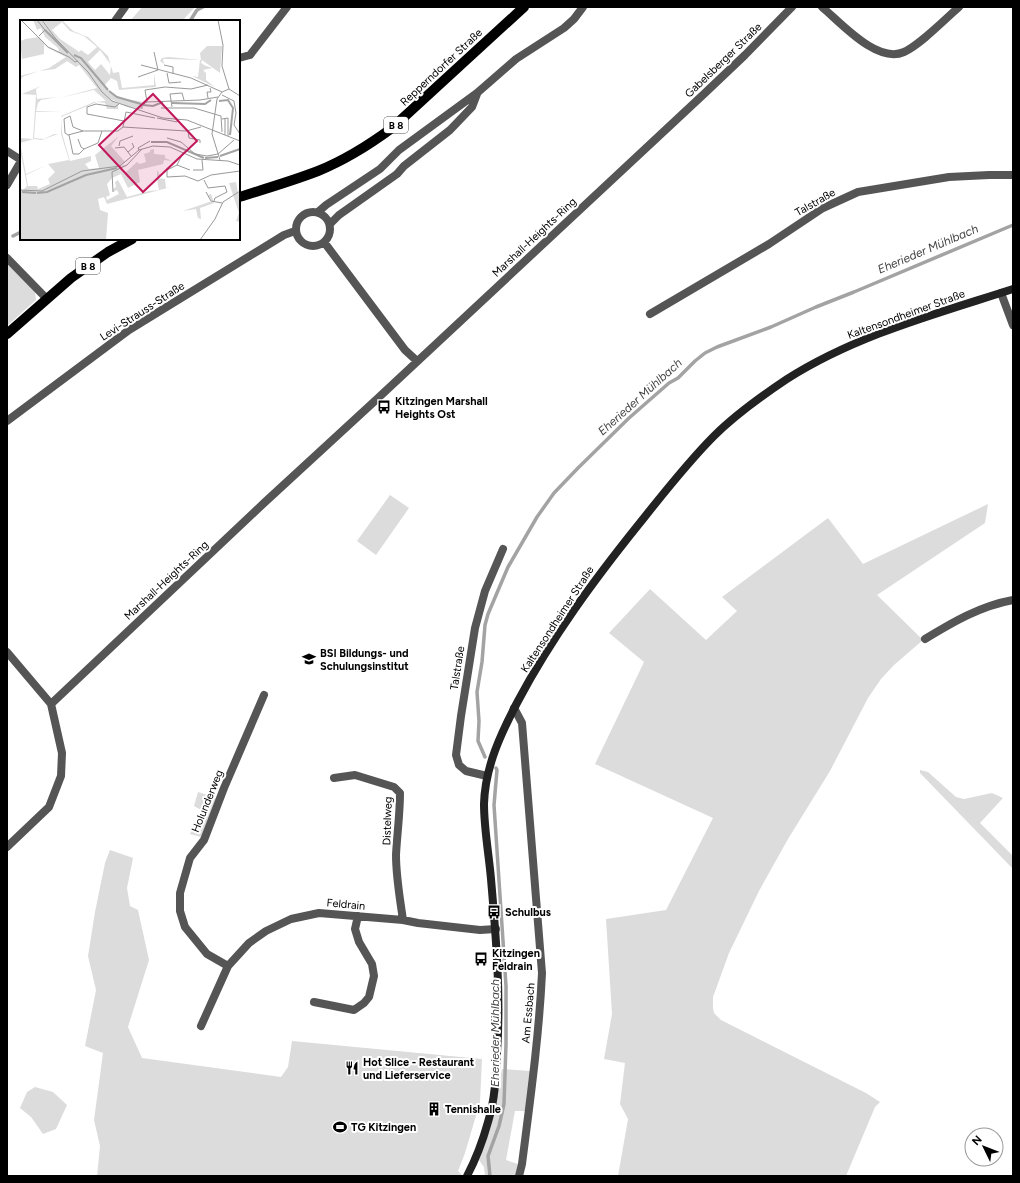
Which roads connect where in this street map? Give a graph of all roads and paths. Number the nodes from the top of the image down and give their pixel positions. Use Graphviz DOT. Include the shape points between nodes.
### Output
graph roads {
  1 [pos="125,7"];
  2 [pos="287,7"];
  3 [pos="524,7"];
  4 [pos="583,7"];
  5 [pos="792,7"];
  6 [pos="822,7"];
  7 [pos="959,7"];
  8 [pos="116,20"];
  9 [pos="240,58"];
  10 [pos="477,93"];
  11 [pos="666,128"];
  12 [pos="7,151"];
  13 [pos="20,160"];
  14 [pos="20,163"];
  15 [pos="1013,175"];
  16 [pos="7,185"];
  17 [pos="240,197"];
  18 [pos="318,212"];
  19 [pos="330,224"];
  20 [pos="295,231"];
  21 [pos="130,240"];
  22 [pos="324,242"];
  23 [pos="7,258"];
  24 [pos="1013,289"];
  25 [pos="1000,293"];
  26 [pos="47,299"];
  27 [pos="650,314"];
  28 [pos="1013,325"];
  29 [pos="7,334"];
  30 [pos="417,361"];
  31 [pos="7,421"];
  32 [pos="503,549"];
  33 [pos="1013,600"];
  34 [pos="925,639"];
  35 [pos="7,652"];
  36 [pos="264,695"];
  37 [pos="51,704"];
  38 [pos="514,708"];
  39 [pos="487,776"];
  40 [pos="334,778"];
  41 [pos="7,847"];
  42 [pos="358,916"];
  43 [pos="403,920"];
  44 [pos="496,929"];
  45 [pos="228,966"];
  46 [pos="314,1002"];
  47 [pos="201,1026"];
  48 [pos="467,1176"];
  49 [pos="519,1176"];
  1 -- 8 [label="street"];
  2 -- 9 [label="street" via="250,55"];
  3 -- 17 [label="main road, Repperndorfer Straße / B 8" via="392,128 372,142 318,171"];
  4 -- 10 [label="street" via="564,28 516,59"];
  5 -- 11 [label="street, Gabelsberger Straße" via="745,55"];
  6 -- 7 [label="street" via="863,42 872,48 892,54 916,45"];
  10 -- 18 [label="street" via="399,150 380,169"];
  10 -- 19 [label="street" via="472,107 450,130"];
  11 -- 30 [label="street, Marshall-Heights-Ring"];
  12 -- 13 [label="street"];
  14 -- 16 [label="street"];
  15 -- 27 [label="street, Talstraße" via="949,177 858,192 823,208 769,244"];
  18 -- 19 [label="street"];
  18 -- 20 [label="street" via="303,214 297,221"];
  19 -- 22 [label="street" via="329,234"];
  20 -- 22 [label="street" via="304,244 314,246"];
  20 -- 31 [label="street, Levi-Strauss-Straße" via="284,235 129,330"];
  21 -- 26 [label="main road, B 8" via="71,278"];
  22 -- 30 [label="street"];
  23 -- 26 [label="street"];
  24 -- 25 [label="main road, Kaltensondheimer Straße"];
  25 -- 28 [label="street"];
  25 -- 38 [label="main road, Kaltensondheimer Straße" via="915,320 847,347 788,378 716,434 674,480 602,569 556,636"];
  26 -- 29 [label="main road, B 8"];
  30 -- 37 [label="street, Marshall-Heights-Ring"];
  32 -- 39 [label="street, Talstraße" via="485,591 475,628 456,755 459,765 466,771"];
  33 -- 34 [label="street" via="972,612"];
  35 -- 37 [label="street"];
  36 -- 45 [label="street, Holunderweg" via="204,840 190,858 180,893 180,911 185,927 207,954"];
  37 -- 41 [label="street" via="62,753 61,776 49,807"];
  38 -- 39 [label="main road, Kaltensondheimer Straße"];
  38 -- 49 [label="street, Am Essbach" via="522,724 542,973 534,1069"];
  39 -- 44 [label="main road, Kaltensondheimer Straße" via="484,805"];
  40 -- 43 [label="street, Distelweg" via="355,775 394,787 400,793 396,856"];
  42 -- 43 [label="street, Feldrain"];
  42 -- 45 [label="street, Feldrain" via="319,913 291,919 249,943"];
  42 -- 46 [label="street" via="355,929 359,942 372,964 374,976 369,997 354,1010"];
  43 -- 44 [label="street, Feldrain" via="480,930"];
  44 -- 48 [label="main road, Kaltensondheimer Straße" via="496,1076 489,1120"];
  45 -- 47 [label="street, Feldrain"];
}
